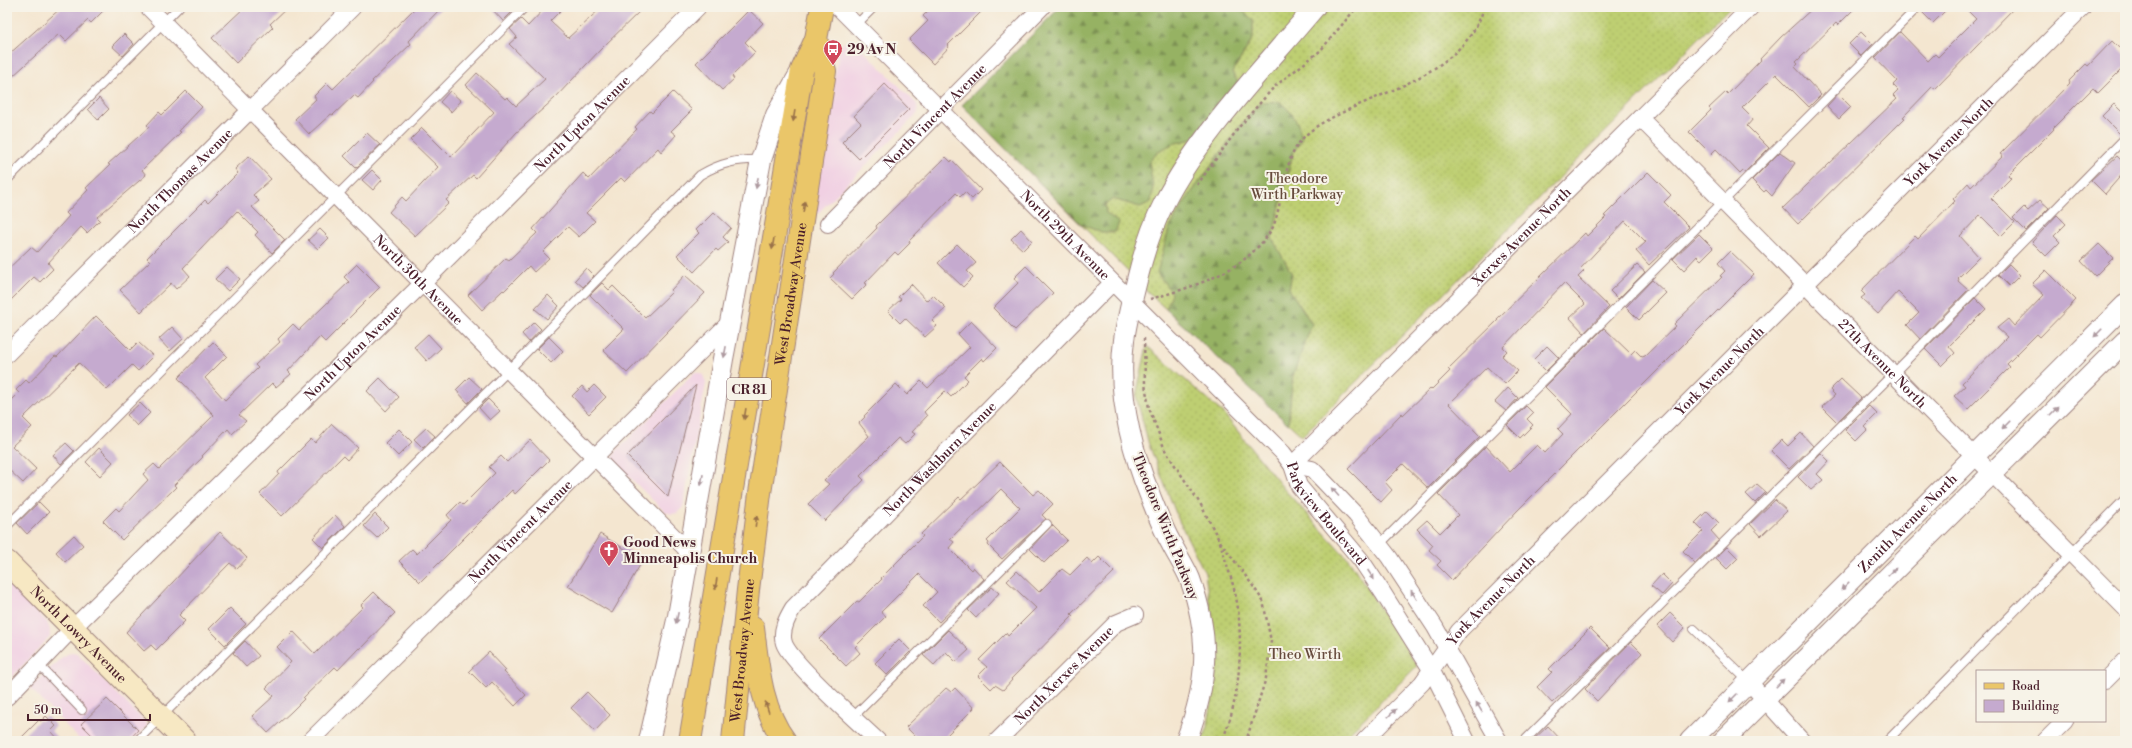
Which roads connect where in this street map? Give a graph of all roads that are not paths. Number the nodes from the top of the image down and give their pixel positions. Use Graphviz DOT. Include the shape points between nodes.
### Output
graph roads {
  1 [pos="148,7"];
  2 [pos="179,7"];
  3 [pos="352,7"];
  4 [pos="525,7"];
  5 [pos="698,7"];
  6 [pos="822,7"];
  7 [pos="838,7"];
  8 [pos="874,7"];
  9 [pos="1042,7"];
  10 [pos="1315,7"];
  11 [pos="1751,7"];
  12 [pos="1918,7"];
  13 [pos="2083,7"];
  14 [pos="164,23"];
  15 [pos="856,25"];
  16 [pos="816,39"];
  17 [pos="802,70"];
  18 [pos="250,110"];
  19 [pos="941,110"];
  20 [pos="1640,118"];
  21 [pos="2125,138"];
  22 [pos="761,160"];
  23 [pos="7,180"];
  24 [pos="336,197"];
  25 [pos="1723,203"];
  26 [pos="828,224"];
  27 [pos="423,283"];
  28 [pos="1112,283"];
  29 [pos="1805,285"];
  30 [pos="1141,301"];
  31 [pos="2125,305"];
  32 [pos="731,321"];
  33 [pos="2125,341"];
  34 [pos="7,354"];
  35 [pos="508,370"];
  36 [pos="1893,374"];
  37 [pos="595,457"];
  38 [pos="1975,457"];
  39 [pos="1292,465"];
  40 [pos="1991,473"];
  41 [pos="2125,499"];
  42 [pos="1047,524"];
  43 [pos="7,526"];
  44 [pos="1379,545"];
  45 [pos="689,552"];
  46 [pos="2071,554"];
  47 [pos="7,562"];
  48 [pos="748,590"];
  49 [pos="2125,608"];
  50 [pos="1135,615"];
  51 [pos="74,628"];
  52 [pos="1694,629"];
  53 [pos="1446,649"];
  54 [pos="2125,661"];
  55 [pos="39,665"];
  56 [pos="1432,671"];
  57 [pos="2106,680"];
  58 [pos="1749,682"];
  59 [pos="7,697"];
  60 [pos="1764,699"];
  61 [pos="82,710"];
  62 [pos="160,717"];
  63 [pos="853,717"];
  64 [pos="2064,722"];
  65 [pos="137,741"];
  66 [pos="184,741"];
  67 [pos="310,741"];
  68 [pos="649,741"];
  69 [pos="690,741"];
  70 [pos="733,741"];
  71 [pos="785,741"];
  72 [pos="878,741"];
  73 [pos="997,741"];
  74 [pos="1186,741"];
  75 [pos="1364,741"];
  76 [pos="1468,741"];
  77 [pos="1499,741"];
  78 [pos="1524,741"];
  79 [pos="1690,741"];
  80 [pos="1723,741"];
  81 [pos="1802,741"];
  82 [pos="1887,741"];
  83 [pos="2045,741"];
  1 -- 14 [label="street, North 30th Avenue"];
  2 -- 14 [label="lane"];
  3 -- 18 [label="street, North Thomas Avenue"];
  4 -- 24 [label="lane"];
  5 -- 27 [label="street, North Upton Avenue"];
  6 -- 16 [label="main road, West Broadway Avenue / CR 81"];
  7 -- 15 [label="street, North 29th Avenue"];
  8 -- 15 [label="lane"];
  9 -- 19 [label="street, North Vincent Avenue"];
  10 -- 30 [label="street, Theodore Wirth Parkway" via="1224,116 1190,161 1163,204 1144,252"];
  11 -- 20 [label="street, Xerxes Avenue North"];
  12 -- 25 [label="lane"];
  13 -- 29 [label="street, York Avenue North"];
  14 -- 18 [label="street, North 30th Avenue"];
  14 -- 23 [label="lane"];
  15 -- 19 [label="street, North 29th Avenue"];
  16 -- 17 [label="main road, West Broadway Avenue / CR 81"];
  48 -- 16 [label="main road, West Broadway Avenue / CR 81, one-way" via="760,493 825,71"];
  17 -- 22 [label="street, West Broadway Avenue" via="776,115"];
  17 -- 69 [label="main road, West Broadway Avenue / CR 81, one-way"];
  18 -- 24 [label="street, North 30th Avenue"];
  18 -- 34 [label="street, North Thomas Avenue"];
  19 -- 26 [label="street, North Vincent Avenue"];
  19 -- 28 [label="street, North 29th Avenue"];
  20 -- 25 [label="street, 27th Avenue North"];
  20 -- 39 [label="street, Xerxes Avenue North"];
  21 -- 36 [label="lane"];
  22 -- 32 [label="street, West Broadway Avenue, one-way"];
  22 -- 35 [label="lane" via="733,161 716,166 700,175"];
  24 -- 27 [label="street, North 30th Avenue"];
  24 -- 43 [label="lane"];
  25 -- 29 [label="street, 27th Avenue North"];
  25 -- 44 [label="lane"];
  27 -- 35 [label="street, North 30th Avenue"];
  27 -- 51 [label="street, North Upton Avenue"];
  28 -- 30 [label="street, North 29th Avenue"];
  28 -- 63 [label="street, North Washburn Avenue" via="793,608 785,624 784,643 797,662"];
  29 -- 36 [label="street, 27th Avenue North"];
  29 -- 53 [label="street, York Avenue North" via="1459,631"];
  30 -- 39 [label="street, North 29th Avenue"];
  30 -- 74 [label="street, Theodore Wirth Parkway" via="1124,341 1123,381 1127,422 1137,461 1151,498 1189,577 1201,615 1206,648 1196,713"];
  31 -- 38 [label="street, Zenith Avenue North, one-way"];
  32 -- 37 [label="street, North Vincent Avenue"];
  32 -- 45 [label="street, West Broadway Avenue, one-way"];
  40 -- 33 [label="street, Zenith Avenue North, one-way"];
  35 -- 37 [label="street, North 30th Avenue"];
  35 -- 62 [label="lane"];
  36 -- 38 [label="street, 27th Avenue North"];
  36 -- 78 [label="lane"];
  37 -- 45 [label="street, North 30th Avenue"];
  37 -- 67 [label="street, North Vincent Avenue"];
  38 -- 40 [label="street, 27th Avenue North"];
  38 -- 58 [label="street, Zenith Avenue North, one-way"];
  44 -- 39 [label="street, Parkview Boulevard, one-way" via="1350,509 1312,469"];
  39 -- 56 [label="street, Parkview Boulevard, one-way" via="1299,486 1361,560"];
  40 -- 46 [label="street, 27th Avenue North"];
  60 -- 40 [label="street, Zenith Avenue North, one-way"];
  41 -- 46 [label="lane"];
  42 -- 63 [label="lane"];
  53 -- 44 [label="street, Parkview Boulevard, one-way" via="1435,627"];
  45 -- 68 [label="street, West Broadway Avenue, one-way" via="678,616"];
  46 -- 49 [label="street, 27th Avenue North"];
  46 -- 82 [label="lane"];
  47 -- 51 [label="main road, North Lowry Avenue"];
  48 -- 70 [label="main road, West Broadway Avenue / CR 81"];
  71 -- 48 [label="main road, one-way" via="774,724 762,689"];
  50 -- 73 [label="street, North Xerxes Avenue" via="1116,623"];
  51 -- 55 [label="street, North Upton Avenue"];
  51 -- 62 [label="main road, North Lowry Avenue"];
  52 -- 58 [label="lane"];
  53 -- 56 [label="street, York Avenue North"];
  77 -- 53 [label="street, Parkview Boulevard, one-way"];
  54 -- 57 [label="street"];
  55 -- 59 [label="street, North Upton Avenue"];
  55 -- 61 [label="lane"];
  75 -- 56 [label="street, York Avenue North, one-way"];
  56 -- 76 [label="street, Parkview Boulevard"];
  58 -- 60 [label="street"];
  58 -- 79 [label="street, Zenith Avenue North, one-way"];
  60 -- 80 [label="street, Zenith Avenue North"];
  60 -- 81 [label="street"];
  62 -- 65 [label="lane"];
  62 -- 66 [label="main road, North Lowry Avenue"];
  63 -- 72 [label="street"];
  64 -- 83 [label="street"];
}
